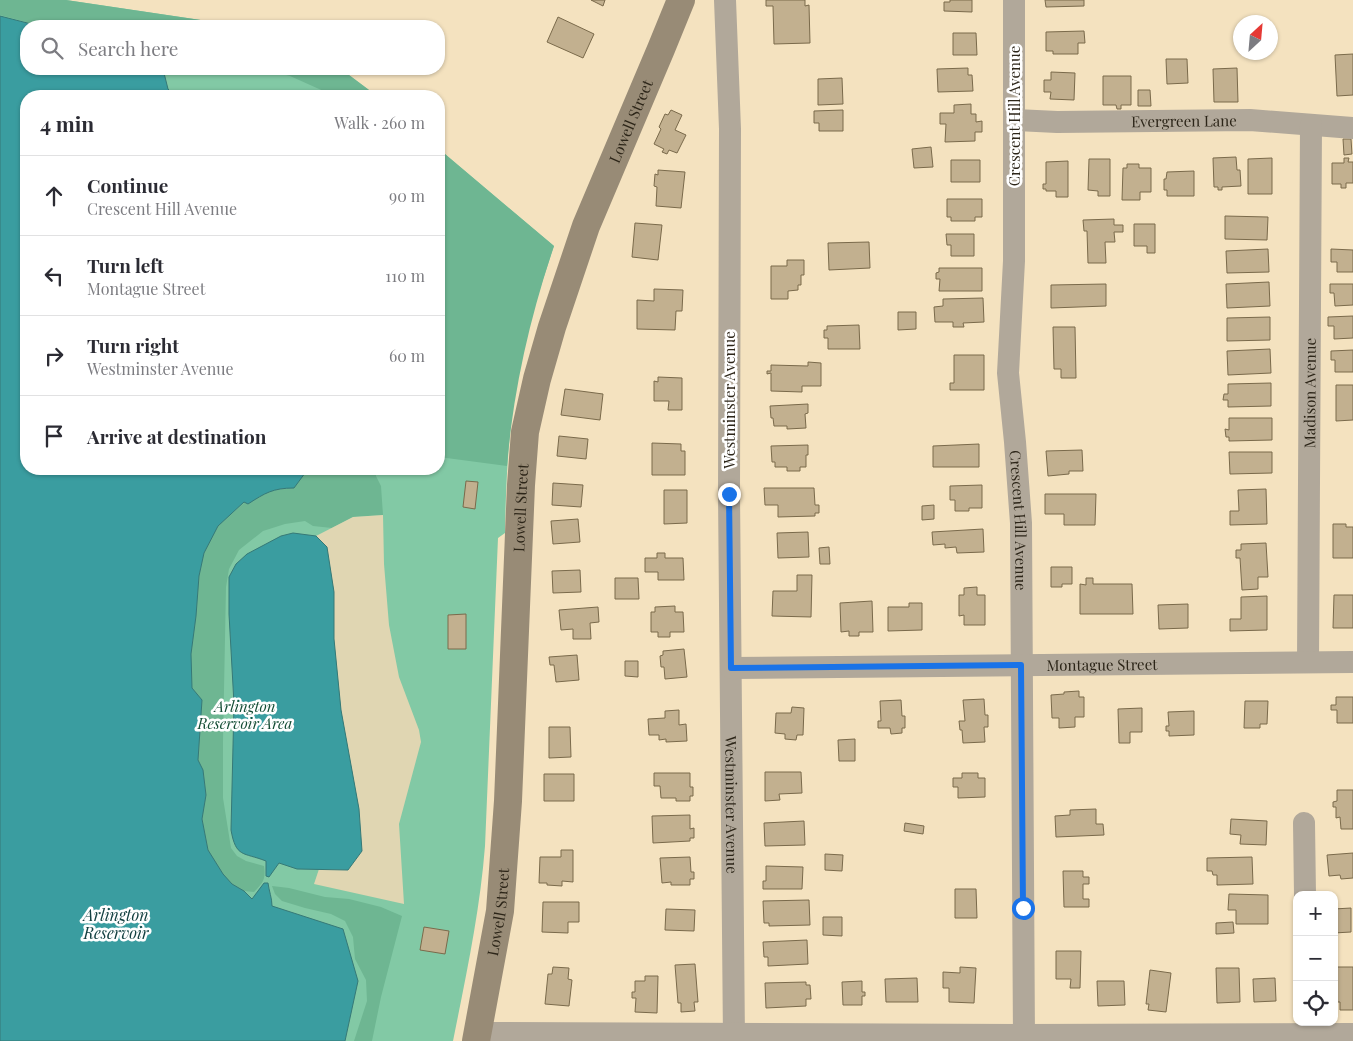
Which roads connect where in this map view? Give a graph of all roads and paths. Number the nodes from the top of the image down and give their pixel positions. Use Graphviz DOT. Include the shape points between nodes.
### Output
graph roads {
  1 [pos="681,0"];
  2 [pos="724,0"];
  3 [pos="1014,0"];
  4 [pos="1014,120"];
  5 [pos="1311,125"];
  6 [pos="1353,128"];
  7 [pos="1308,662"];
  8 [pos="1353,662"];
  9 [pos="1021,665"];
  10 [pos="731,668"];
  11 [pos="1304,823"];
  12 [pos="1305,891"];
  13 [pos="1306,1033"];
  14 [pos="1353,1034"];
  15 [pos="477,1037"];
  16 [pos="734,1037"];
  17 [pos="1024,1038"];
  1 -- 15 [label="main road, Lowell Street" via="586,226 552,327 525,432 508,801 500,901"];
  2 -- 10 [label="street, Westminster Avenue" via="730,129"];
  3 -- 4 [label="street, Crescent Hill Avenue"];
  4 -- 5 [label="street, Evergreen Lane" via="1250,120"];
  4 -- 9 [label="street, Crescent Hill Avenue" via="1014,261 1008,373 1021,523"];
  5 -- 6 [label="street, Evergreen Lane"];
  5 -- 7 [label="street, Madison Avenue"];
  7 -- 8 [label="street, Montague Street"];
  7 -- 9 [label="street, Montague Street"];
  9 -- 10 [label="street, Montague Street"];
  9 -- 17 [label="street, Crescent Hill Avenue"];
  10 -- 16 [label="street, Westminster Avenue"];
  11 -- 12 [label="street"];
  13 -- 14 [label="street"];
  13 -- 17 [label="street"];
  15 -- 16 [label="street"];
  16 -- 17 [label="street"];
}
